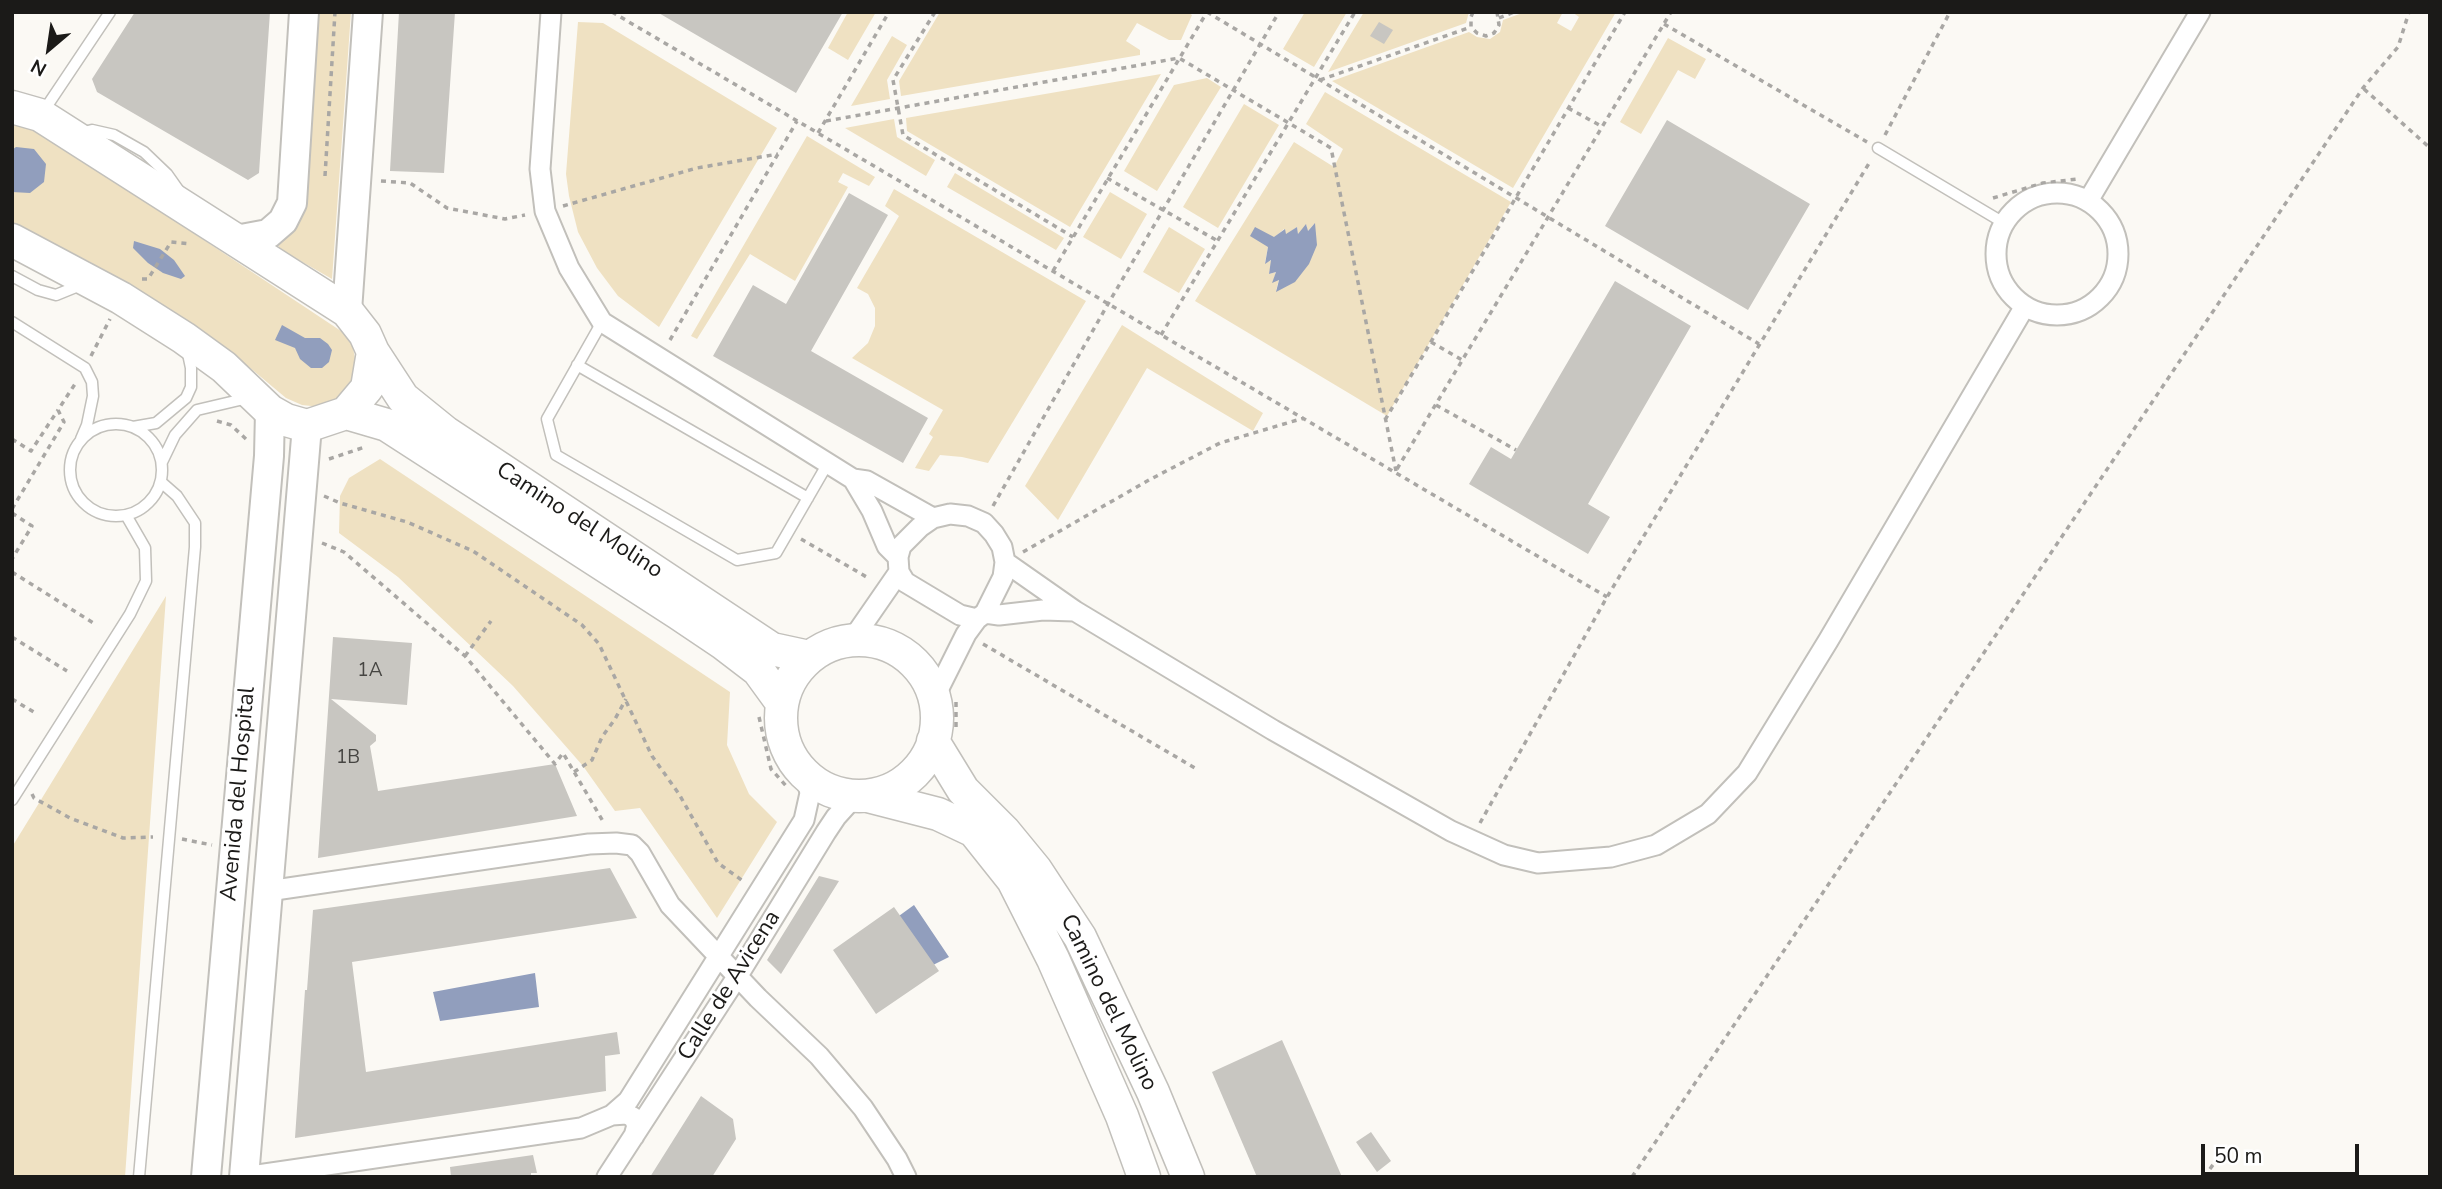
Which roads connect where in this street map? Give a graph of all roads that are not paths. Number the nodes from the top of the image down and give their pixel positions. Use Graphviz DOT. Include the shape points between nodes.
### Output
graph roads {
  1 [pos="110,12"];
  2 [pos="304,12"];
  3 [pos="368,12"];
  4 [pos="551,12"];
  5 [pos="2200,12"];
  6 [pos="26,111"];
  7 [pos="1878,148"];
  8 [pos="2088,201"];
  9 [pos="2004,223"];
  10 [pos="12,240"];
  11 [pos="236,240"];
  12 [pos="12,276"];
  13 [pos="89,281"];
  14 [pos="2025,306"];
  15 [pos="347,311"];
  16 [pos="12,322"];
  17 [pos="602,322"];
  18 [pos="184,338"];
  19 [pos="373,352"];
  20 [pos="578,365"];
  21 [pos="262,404"];
  22 [pos="346,413"];
  23 [pos="307,426"];
  24 [pos="133,427"];
  25 [pos="80,442"];
  26 [pos="162,462"];
  27 [pos="828,463"];
  28 [pos="853,479"];
  29 [pos="161,481"];
  30 [pos="808,498"];
  31 [pos="126,515"];
  32 [pos="933,518"];
  33 [pos="1005,562"];
  34 [pos="898,564"];
  35 [pos="1075,611"];
  36 [pos="976,622"];
  37 [pos="852,640"];
  38 [pos="809,657"];
  39 [pos="934,698"];
  40 [pos="771,708"];
  41 [pos="933,741"];
  42 [pos="807,790"];
  43 [pos="862,796"];
  44 [pos="12,800"];
  45 [pos="268,891"];
  46 [pos="719,958"];
  47 [pos="737,977"];
  48 [pos="612,1115"];
  49 [pos="634,1136"];
  50 [pos="139,1177"];
  51 [pos="206,1177"];
  52 [pos="244,1177"];
  53 [pos="607,1177"];
  54 [pos="906,1177"];
  55 [pos="1143,1177"];
  56 [pos="1188,1177"];
  1 -- 6 [label="lane"];
  2 -- 11 [label="main road" via="292,203 283,221 268,234"];
  3 -- 15 [label="main road"];
  4 -- 17 [label="street" via="540,169 545,211 569,268"];
  5 -- 8 [label="street"];
  6 -- 11 [label="main road"];
  7 -- 9 [label="lane"];
  8 -- 9 [label="street" via="2051,193 2032,198"];
  8 -- 14 [label="street" via="2114,229 2119,248 2110,285 2098,300 2063,315"];
  9 -- 14 [label="street" via="1998,237 1998,269 2013,296"];
  10 -- 13 [label="main road"];
  11 -- 15 [label="main road"];
  12 -- 13 [label="lane" via="56,295"];
  13 -- 18 [label="main road"];
  14 -- 35 [label="street" via="1747,773 1708,814 1657,845 1611,857 1538,863 1504,855 1273,730"];
  15 -- 19 [label="main road, Camino del Molino"];
  16 -- 25 [label="lane" via="85,368 93,396"];
  17 -- 20 [label="lane"];
  17 -- 27 [label="street"];
  18 -- 21 [label="main road" via="224,367"];
  18 -- 24 [label="lane" via="191,368 186,398 156,423"];
  19 -- 22 [label="main road" via="367,388"];
  19 -- 38 [label="main road, Camino del Molino" via="403,398 444,432 772,649"];
  20 -- 30 [label="lane"];
  20 -- 30 [label="lane" via="547,419 556,455 737,560 776,553"];
  21 -- 23 [label="main road" via="286,420"];
  21 -- 26 [label="lane" via="197,410 175,435"];
  21 -- 51 [label="main road, Avenida del Hospital" via="269,456"];
  22 -- 23 [label="main road"];
  22 -- 40 [label="main road, Camino del Molino" via="387,425 701,628 758,670"];
  23 -- 45 [label="main road, Avenida del Hospital"];
  24 -- 25 [label="lane" via="113,424 94,429"];
  24 -- 26 [label="lane" via="156,447"];
  25 -- 31 [label="lane" via="71,458 70,477 77,495 107,516"];
  26 -- 29 [label="lane"];
  27 -- 28 [label="street"];
  27 -- 30 [label="lane"];
  28 -- 32 [label="street" via="867,481"];
  28 -- 34 [label="street"];
  29 -- 31 [label="lane" via="142,509"];
  29 -- 50 [label="lane" via="195,523 195,547"];
  31 -- 44 [label="lane" via="145,548 146,581 130,614"];
  32 -- 33 [label="street" via="950,514 984,523 1002,547"];
  32 -- 34 [label="street" via="901,547"];
  33 -- 35 [label="street"];
  33 -- 36 [label="street" via="1003,577"];
  34 -- 36 [label="street" via="905,582"];
  34 -- 37 [label="street" via="887,589"];
  35 -- 36 [label="street" via="1043,610"];
  36 -- 39 [label="street"];
  37 -- 38 [label="main road"];
  37 -- 39 [label="main road" via="870,641 903,654 917,666"];
  38 -- 40 [label="main road"];
  39 -- 41 [label="main road"];
  40 -- 42 [label="main road"];
  41 -- 43 [label="main road" via="909,778 890,790"];
  41 -- 56 [label="main road, Camino del Molino" via="963,790 1036,870 1080,937"];
  42 -- 43 [label="main road" via="821,786"];
  42 -- 46 [label="street" via="804,820"];
  43 -- 47 [label="street, Calle de Avicena" via="836,817"];
  43 -- 55 [label="main road, Camino del Molino" via="938,814 974,831 1013,880 1117,1104"];
  45 -- 46 [label="street" via="589,845 632,845 670,905"];
  45 -- 52 [label="main road, Avenida del Hospital"];
  46 -- 47 [label="street"];
  46 -- 48 [label="street" via="628,1101"];
  47 -- 49 [label="street, Calle de Avicena"];
  47 -- 54 [label="street" via="837,1077 863,1108"];
  48 -- 49 [label="street" via="633,1117 637,1125"];
  48 -- 52 [label="street" via="581,1128"];
  49 -- 53 [label="street, Calle de Avicena"];
}
